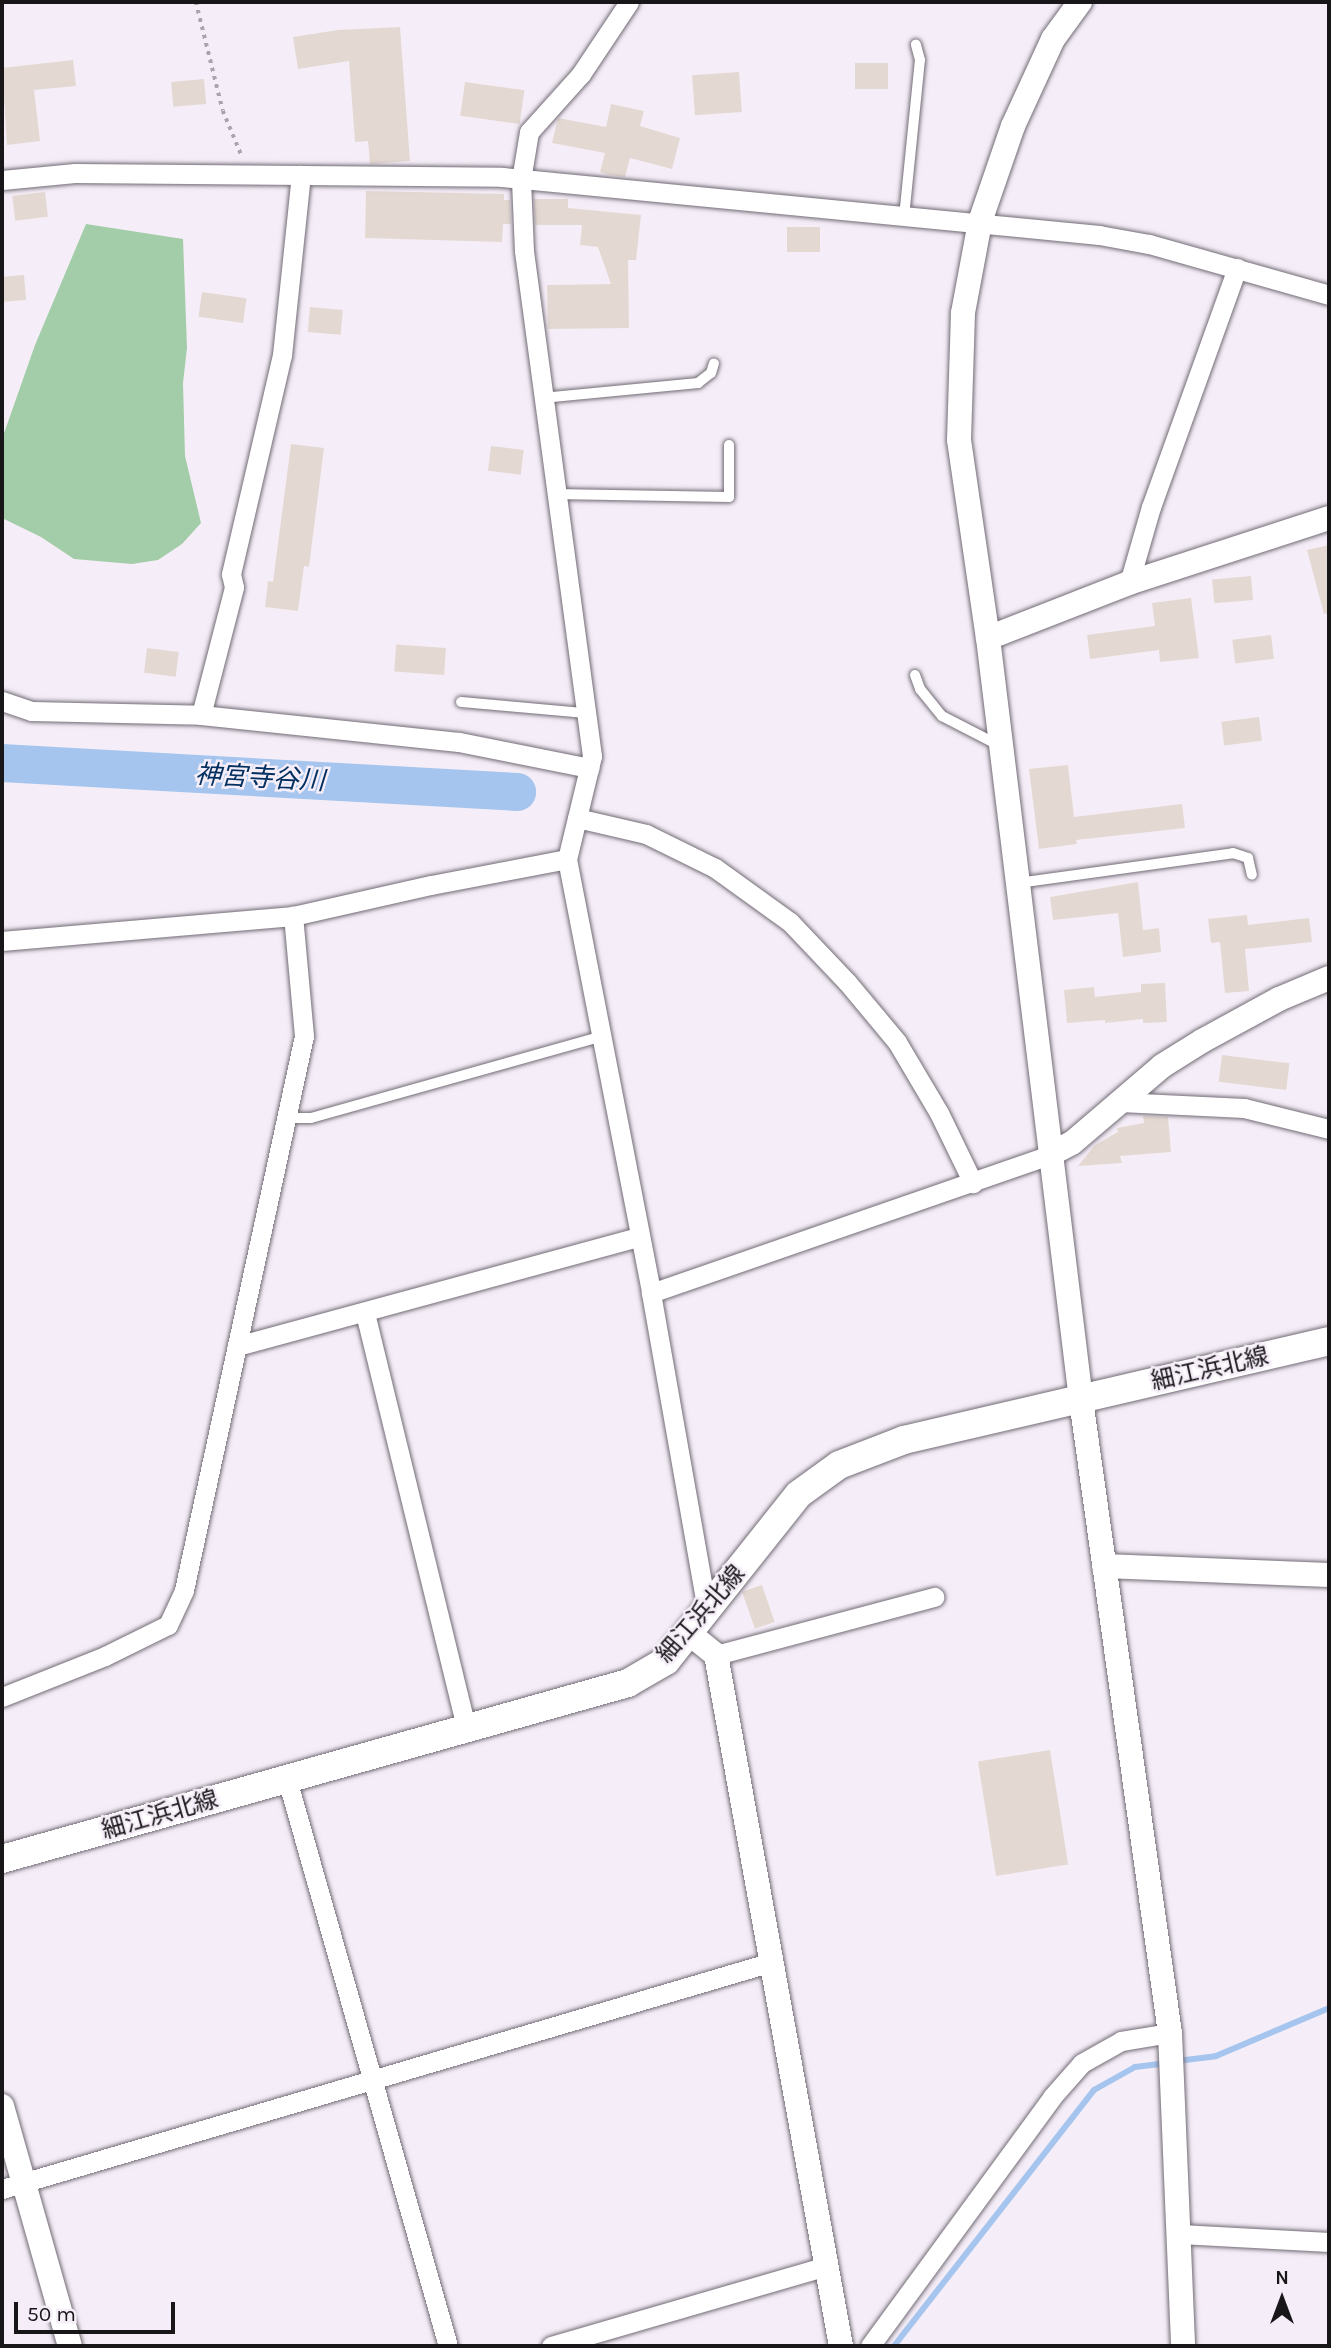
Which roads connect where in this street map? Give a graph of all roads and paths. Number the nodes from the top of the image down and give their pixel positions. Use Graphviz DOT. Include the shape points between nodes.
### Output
graph roads {
  1 [pos="196,2"];
  2 [pos="629,2"];
  3 [pos="1080,2"];
  4 [pos="916,46"];
  5 [pos="302,174"];
  6 [pos="250,175"];
  7 [pos="2,180"];
  8 [pos="521,180"];
  9 [pos="904,218"];
  10 [pos="980,222"];
  11 [pos="1237,268"];
  12 [pos="1329,295"];
  13 [pos="714,363"];
  14 [pos="542,398"];
  15 [pos="729,445"];
  16 [pos="554,494"];
  17 [pos="1329,518"];
  18 [pos="1129,583"];
  19 [pos="988,638"];
  20 [pos="915,675"];
  21 [pos="2,701"];
  22 [pos="461,702"];
  23 [pos="584,713"];
  24 [pos="201,715"];
  25 [pos="1001,746"];
  26 [pos="589,768"];
  27 [pos="577,818"];
  28 [pos="567,859"];
  29 [pos="1252,875"];
  30 [pos="1017,883"];
  31 [pos="293,916"];
  32 [pos="2,941"];
  33 [pos="1329,978"];
  34 [pos="600,1037"];
  35 [pos="1120,1102"];
  36 [pos="286,1118"];
  37 [pos="1329,1129"];
  38 [pos="1049,1155"];
  39 [pos="973,1183"];
  40 [pos="639,1237"];
  41 [pos="651,1293"];
  42 [pos="365,1313"];
  43 [pos="1329,1341"];
  44 [pos="237,1346"];
  45 [pos="1081,1400"];
  46 [pos="1104,1566"];
  47 [pos="1329,1575"];
  48 [pos="934,1597"];
  49 [pos="698,1623"];
  50 [pos="716,1655"];
  51 [pos="2,1698"];
  52 [pos="466,1727"];
  53 [pos="287,1779"];
  54 [pos="2,1859"];
  55 [pos="772,1962"];
  56 [pos="1170,2038"];
  57 [pos="373,2079"];
  58 [pos="2,2106"];
  59 [pos="12,2186"];
  60 [pos="1180,2234"];
  61 [pos="1329,2242"];
  62 [pos="827,2266"];
  63 [pos="70,2346"];
  64 [pos="448,2346"];
  65 [pos="551,2346"];
  66 [pos="841,2346"];
  67 [pos="870,2346"];
  68 [pos="1183,2346"];
  1 -- 6 [label="path" via="223,111"];
  2 -- 8 [label="street" via="581,74 529,132"];
  3 -- 10 [label="street" via="1053,39 1013,126"];
  4 -- 9 [label="lane" via="920,60"];
  5 -- 6 [label="street"];
  5 -- 8 [label="street"];
  5 -- 24 [label="street" via="282,355 231,574 234,587"];
  6 -- 7 [label="street" via="75,173"];
  8 -- 9 [label="street"];
  8 -- 14 [label="street" via="524,251"];
  9 -- 10 [label="street"];
  10 -- 11 [label="street" via="1111,237"];
  10 -- 19 [label="street" via="963,313 960,440"];
  11 -- 12 [label="street"];
  11 -- 18 [label="street"];
  13 -- 14 [label="lane" via="698,383"];
  14 -- 16 [label="street"];
  15 -- 16 [label="lane" via="729,497"];
  16 -- 23 [label="street"];
  17 -- 18 [label="street"];
  18 -- 19 [label="street"];
  19 -- 25 [label="street"];
  20 -- 25 [label="lane" via="920,689 942,716"];
  21 -- 24 [label="street" via="31,711"];
  22 -- 23 [label="lane"];
  23 -- 26 [label="street" via="592,756"];
  24 -- 26 [label="street" via="459,742"];
  25 -- 30 [label="street"];
  26 -- 27 [label="street"];
  27 -- 28 [label="street"];
  27 -- 39 [label="street" via="646,834 715,867 790,922 897,1042"];
  28 -- 31 [label="street"];
  28 -- 34 [label="street"];
  29 -- 30 [label="lane" via="1248,858 1233,853"];
  30 -- 38 [label="street"];
  31 -- 32 [label="street"];
  31 -- 36 [label="street" via="304,1036"];
  33 -- 35 [label="street" via="1228,1024 1162,1066"];
  34 -- 36 [label="lane" via="311,1118"];
  34 -- 40 [label="street"];
  35 -- 37 [label="street" via="1244,1108"];
  35 -- 38 [label="street" via="1072,1143"];
  36 -- 44 [label="street"];
  38 -- 39 [label="street"];
  38 -- 45 [label="street"];
  39 -- 41 [label="street"];
  40 -- 41 [label="street"];
  40 -- 42 [label="street"];
  41 -- 49 [label="street"];
  42 -- 44 [label="street"];
  42 -- 52 [label="street"];
  43 -- 45 [label="main road, 細江浜北線"];
  44 -- 51 [label="street" via="184,1590 168,1625"];
  45 -- 46 [label="street"];
  45 -- 49 [label="main road, 細江浜北線" via="904,1440 839,1465 799,1494"];
  46 -- 47 [label="street"];
  46 -- 56 [label="street"];
  48 -- 50 [label="street"];
  49 -- 50 [label="street"];
  49 -- 52 [label="main road, 細江浜北線" via="666,1661 628,1683"];
  50 -- 55 [label="street"];
  52 -- 53 [label="main road, 細江浜北線"];
  53 -- 54 [label="main road, 細江浜北線"];
  53 -- 57 [label="street"];
  55 -- 57 [label="street"];
  55 -- 62 [label="street"];
  56 -- 60 [label="street"];
  56 -- 67 [label="street" via="1121,2041 1083,2063 1052,2097"];
  57 -- 59 [label="street"];
  57 -- 64 [label="street"];
  58 -- 59 [label="street"];
  59 -- 63 [label="street"];
  60 -- 61 [label="street"];
  60 -- 68 [label="street"];
  62 -- 65 [label="street"];
  62 -- 66 [label="street"];
}
